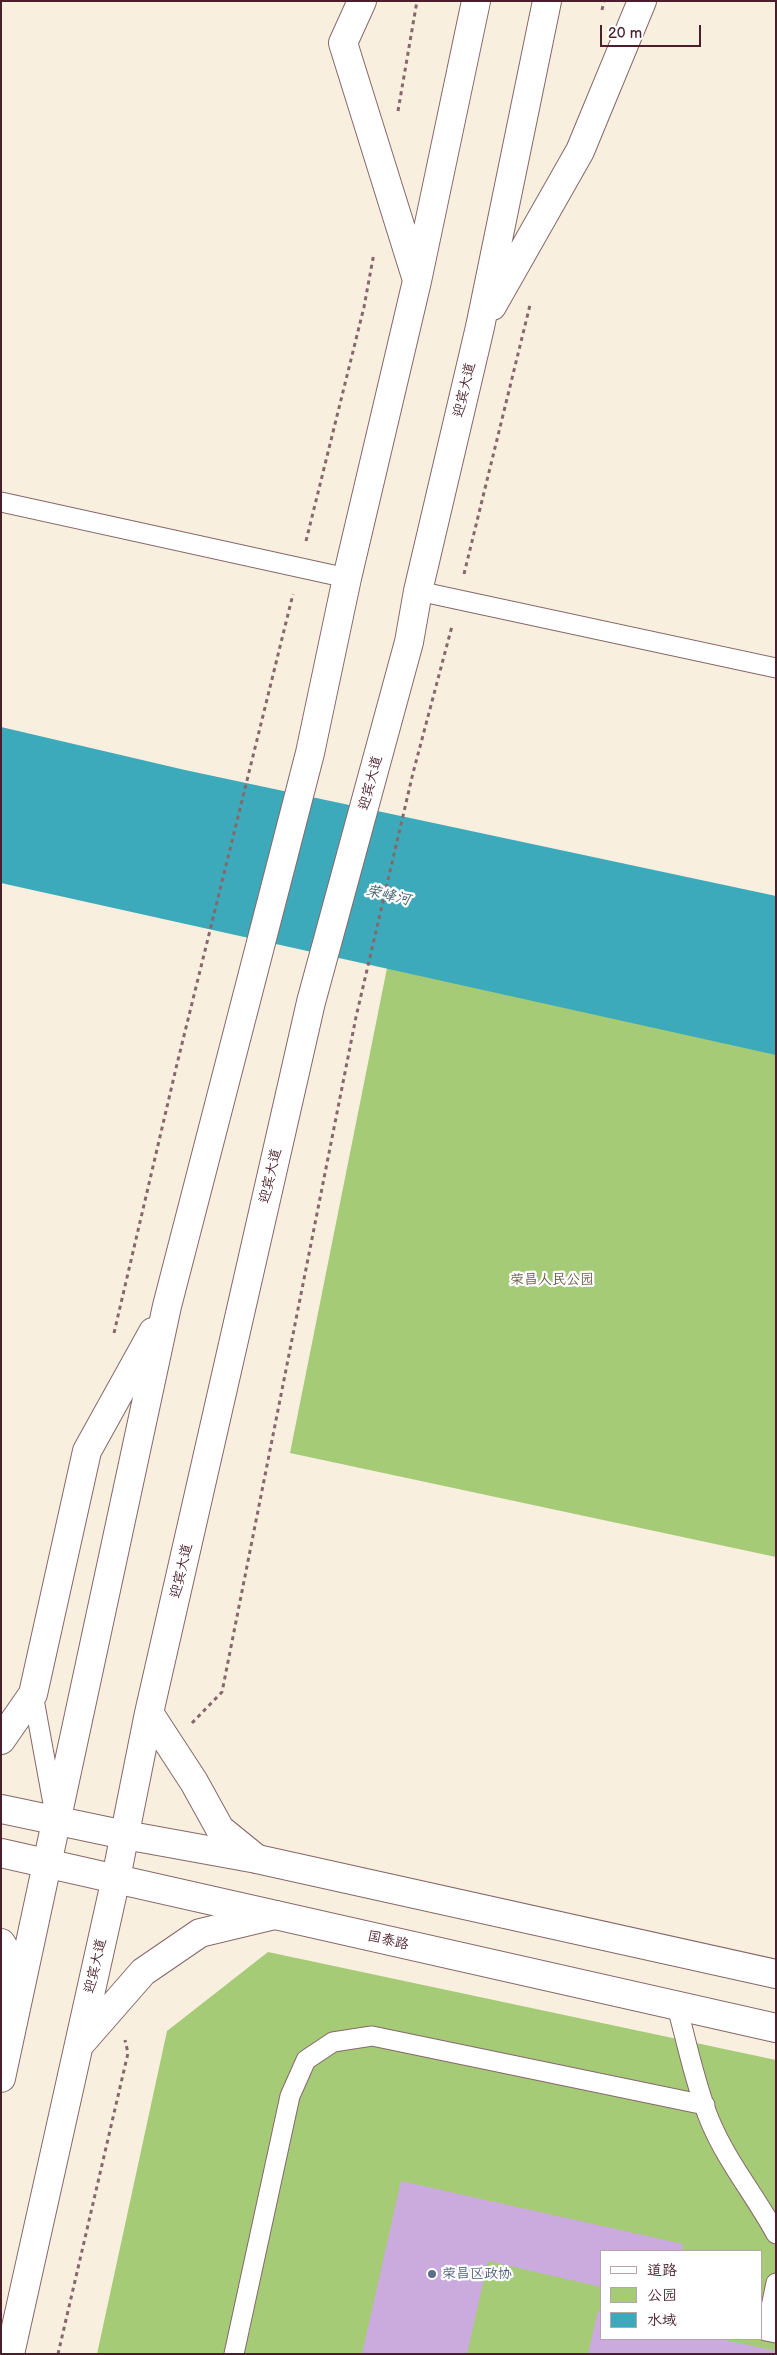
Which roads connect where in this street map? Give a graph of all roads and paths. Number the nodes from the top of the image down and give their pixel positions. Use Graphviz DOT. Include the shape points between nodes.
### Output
graph roads {
  1 [pos="362,1"];
  2 [pos="417,1"];
  3 [pos="476,1"];
  4 [pos="547,1"];
  5 [pos="604,1"];
  6 [pos="642,1"];
  7 [pos="600,18"];
  8 [pos="397,116"];
  9 [pos="375,250"];
  10 [pos="418,281"];
  11 [pos="532,297"];
  12 [pos="480,327"];
  13 [pos="1,502"];
  14 [pos="300,568"];
  15 [pos="347,578"];
  16 [pos="418,591"];
  17 [pos="457,599"];
  18 [pos="776,668"];
  19 [pos="167,1306"];
  20 [pos="114,1335"];
  21 [pos="33,1694"];
  22 [pos="149,1713"];
  23 [pos="1,1740"];
  24 [pos="170,1745"];
  25 [pos="1,1809"];
  26 [pos="57,1821"];
  27 [pos="125,1835"];
  28 [pos="1,1853"];
  29 [pos="257,1859"];
  30 [pos="48,1863"];
  31 [pos="116,1878"];
  32 [pos="275,1915"];
  33 [pos="1,1943"];
  34 [pos="776,1974"];
  35 [pos="116,2003"];
  36 [pos="677,2007"];
  37 [pos="14,2018"];
  38 [pos="776,2028"];
  39 [pos="79,2046"];
  40 [pos="1,2078"];
  41 [pos="705,2105"];
  42 [pos="776,2234"];
  43 [pos="776,2283"];
  44 [pos="776,2333"];
  45 [pos="10,2354"];
  46 [pos="58,2354"];
  47 [pos="234,2354"];
  1 -- 10 [label="main road" via="343,43"];
  2 -- 8 [label="path"];
  3 -- 10 [label="main road"];
  4 -- 12 [label="main road, 迎宾大道"];
  5 -- 7 [label="path"];
  6 -- 12 [label="main road" via="580,151"];
  9 -- 14 [label="path"];
  10 -- 15 [label="main road"];
  11 -- 17 [label="path"];
  12 -- 16 [label="main road, 迎宾大道"];
  13 -- 14 [label="lane"];
  14 -- 15 [label="lane"];
  14 -- 20 [label="path" via="197,982"];
  15 -- 19 [label="main road" via="310,753"];
  16 -- 17 [label="lane"];
  16 -- 22 [label="main road, 迎宾大道" via="409,642 311,1002"];
  17 -- 18 [label="lane"];
  17 -- 24 [label="path" via="356,1017 222,1692"];
  19 -- 21 [label="main road" via="86,1451"];
  19 -- 26 [label="main road"];
  21 -- 23 [label="main road"];
  21 -- 26 [label="lane"];
  22 -- 24 [label="main road"];
  22 -- 27 [label="main road, 迎宾大道"];
  24 -- 29 [label="main road" via="220,1829"];
  25 -- 26 [label="main road"];
  26 -- 27 [label="main road"];
  26 -- 30 [label="main road"];
  27 -- 29 [label="main road"];
  27 -- 31 [label="main road, 迎宾大道"];
  28 -- 30 [label="main road, 国泰路"];
  29 -- 34 [label="main road"];
  30 -- 31 [label="main road, 国泰路"];
  30 -- 37 [label="main road"];
  31 -- 32 [label="main road, 国泰路"];
  31 -- 39 [label="main road, 迎宾大道"];
  32 -- 35 [label="main road" via="200,1933 143,1972"];
  32 -- 36 [label="main road, 国泰路"];
  33 -- 37 [label="main road" via="6,1951"];
  35 -- 39 [label="main road"];
  35 -- 46 [label="path" via="128,2053"];
  36 -- 38 [label="main road, 国泰路"];
  36 -- 41 [label="lane"];
  37 -- 40 [label="main road"];
  39 -- 45 [label="main road, 迎宾大道"];
  41 -- 42 [label="lane" via="728,2158"];
  41 -- 47 [label="lane" via="372,2036 333,2042 306,2060 290,2096"];
  43 -- 44 [label="lane" via="766,2330"];
}
